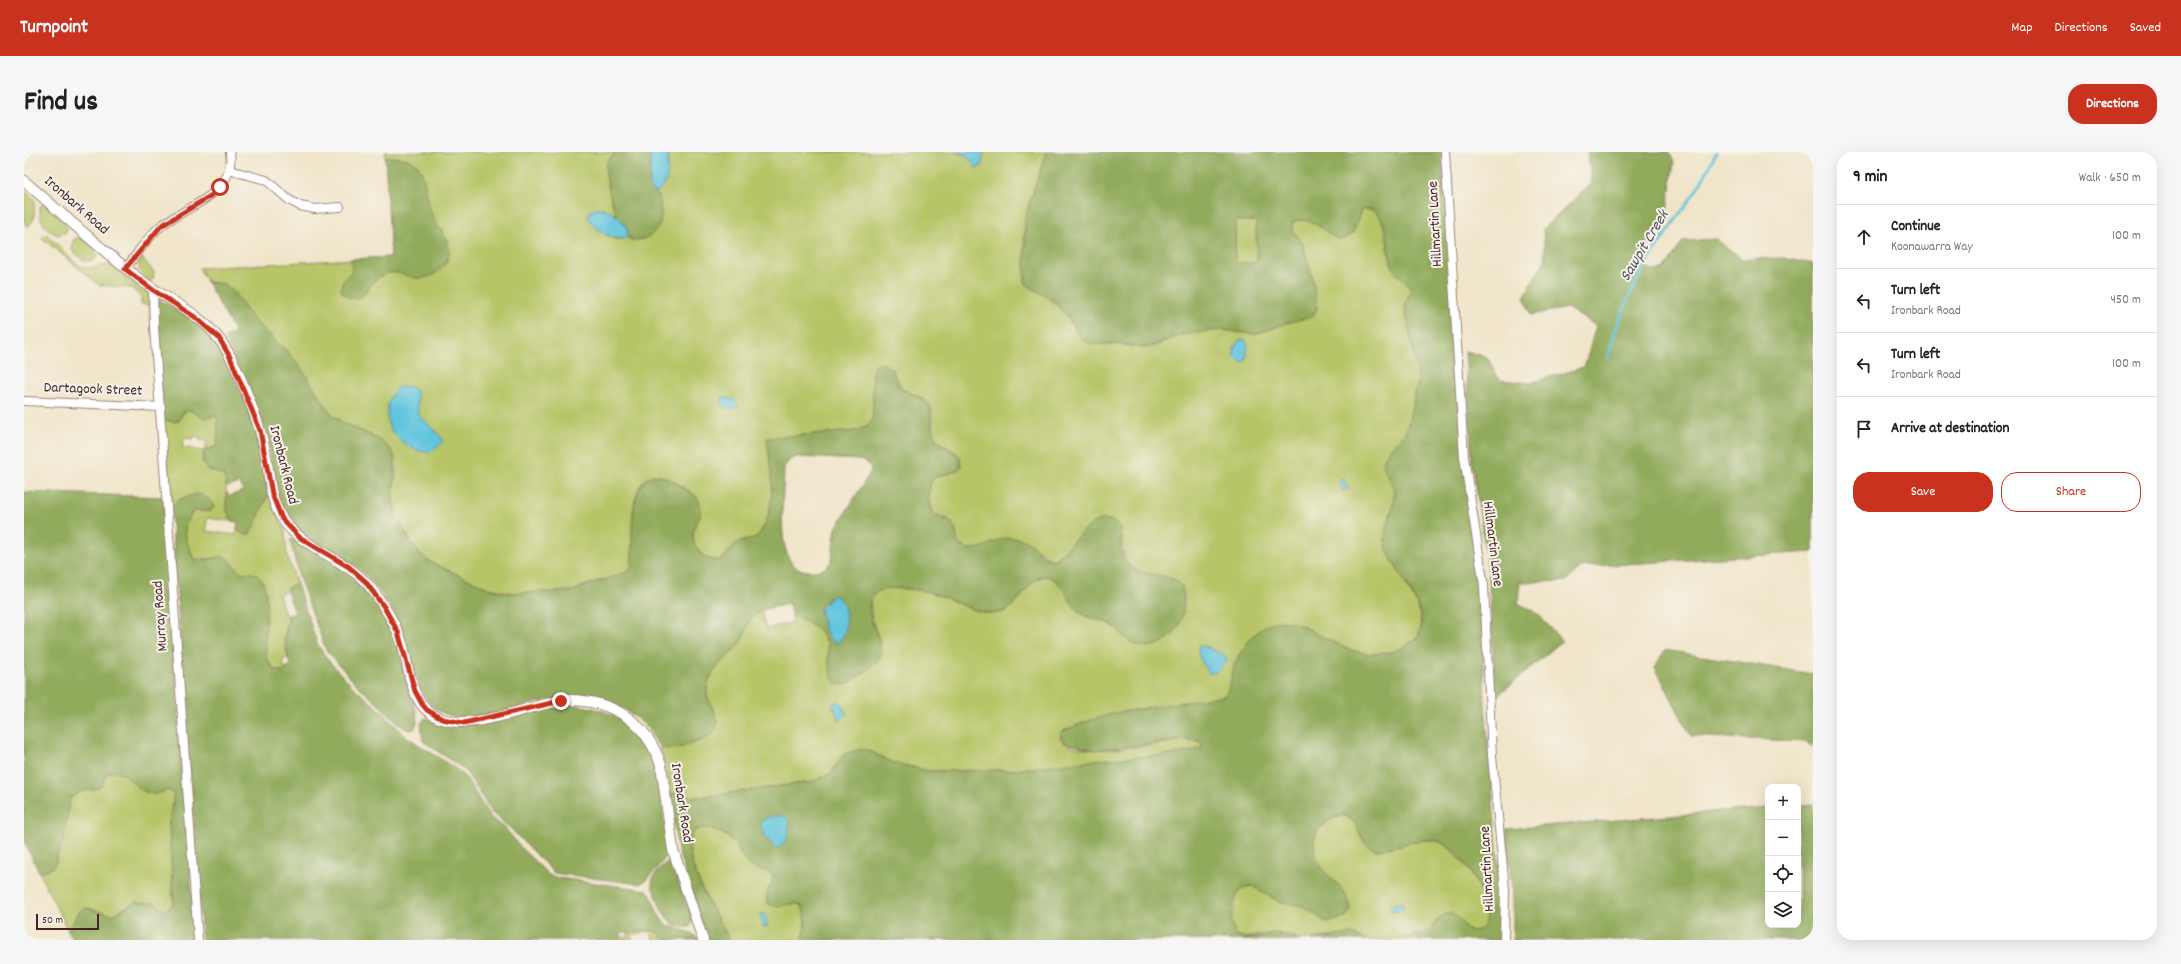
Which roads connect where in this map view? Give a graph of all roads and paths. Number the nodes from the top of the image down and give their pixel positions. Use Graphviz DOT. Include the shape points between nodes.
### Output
graph roads {
  1 [pos="230,152"];
  2 [pos="1445,152"];
  3 [pos="229,170"];
  4 [pos="24,181"];
  5 [pos="340,207"];
  6 [pos="125,269"];
  7 [pos="153,290"];
  8 [pos="24,401"];
  9 [pos="161,407"];
  10 [pos="198,940"];
  11 [pos="703,940"];
  12 [pos="1504,940"];
  1 -- 3 [label="street"];
  2 -- 12 [label="street, Hillmartin Lane" via="1464,456 1484,586 1492,756 1505,889"];
  3 -- 5 [label="street" via="266,180 300,206 315,209"];
  3 -- 6 [label="street" via="216,192 157,230"];
  4 -- 6 [label="street, Ironbark Road"];
  6 -- 7 [label="street, Ironbark Road"];
  7 -- 9 [label="street, Murray Road"];
  7 -- 11 [label="street, Ironbark Road" via="206,325 223,344 260,430 272,494 278,512 291,530 349,567 365,581 378,598 398,632 415,691 427,710 442,719 464,723 553,702 583,701 600,704 619,712 645,733 661,765 673,850"];
  8 -- 9 [label="street, Dartagook Street"];
  9 -- 10 [label="street, Murray Road"];
}
